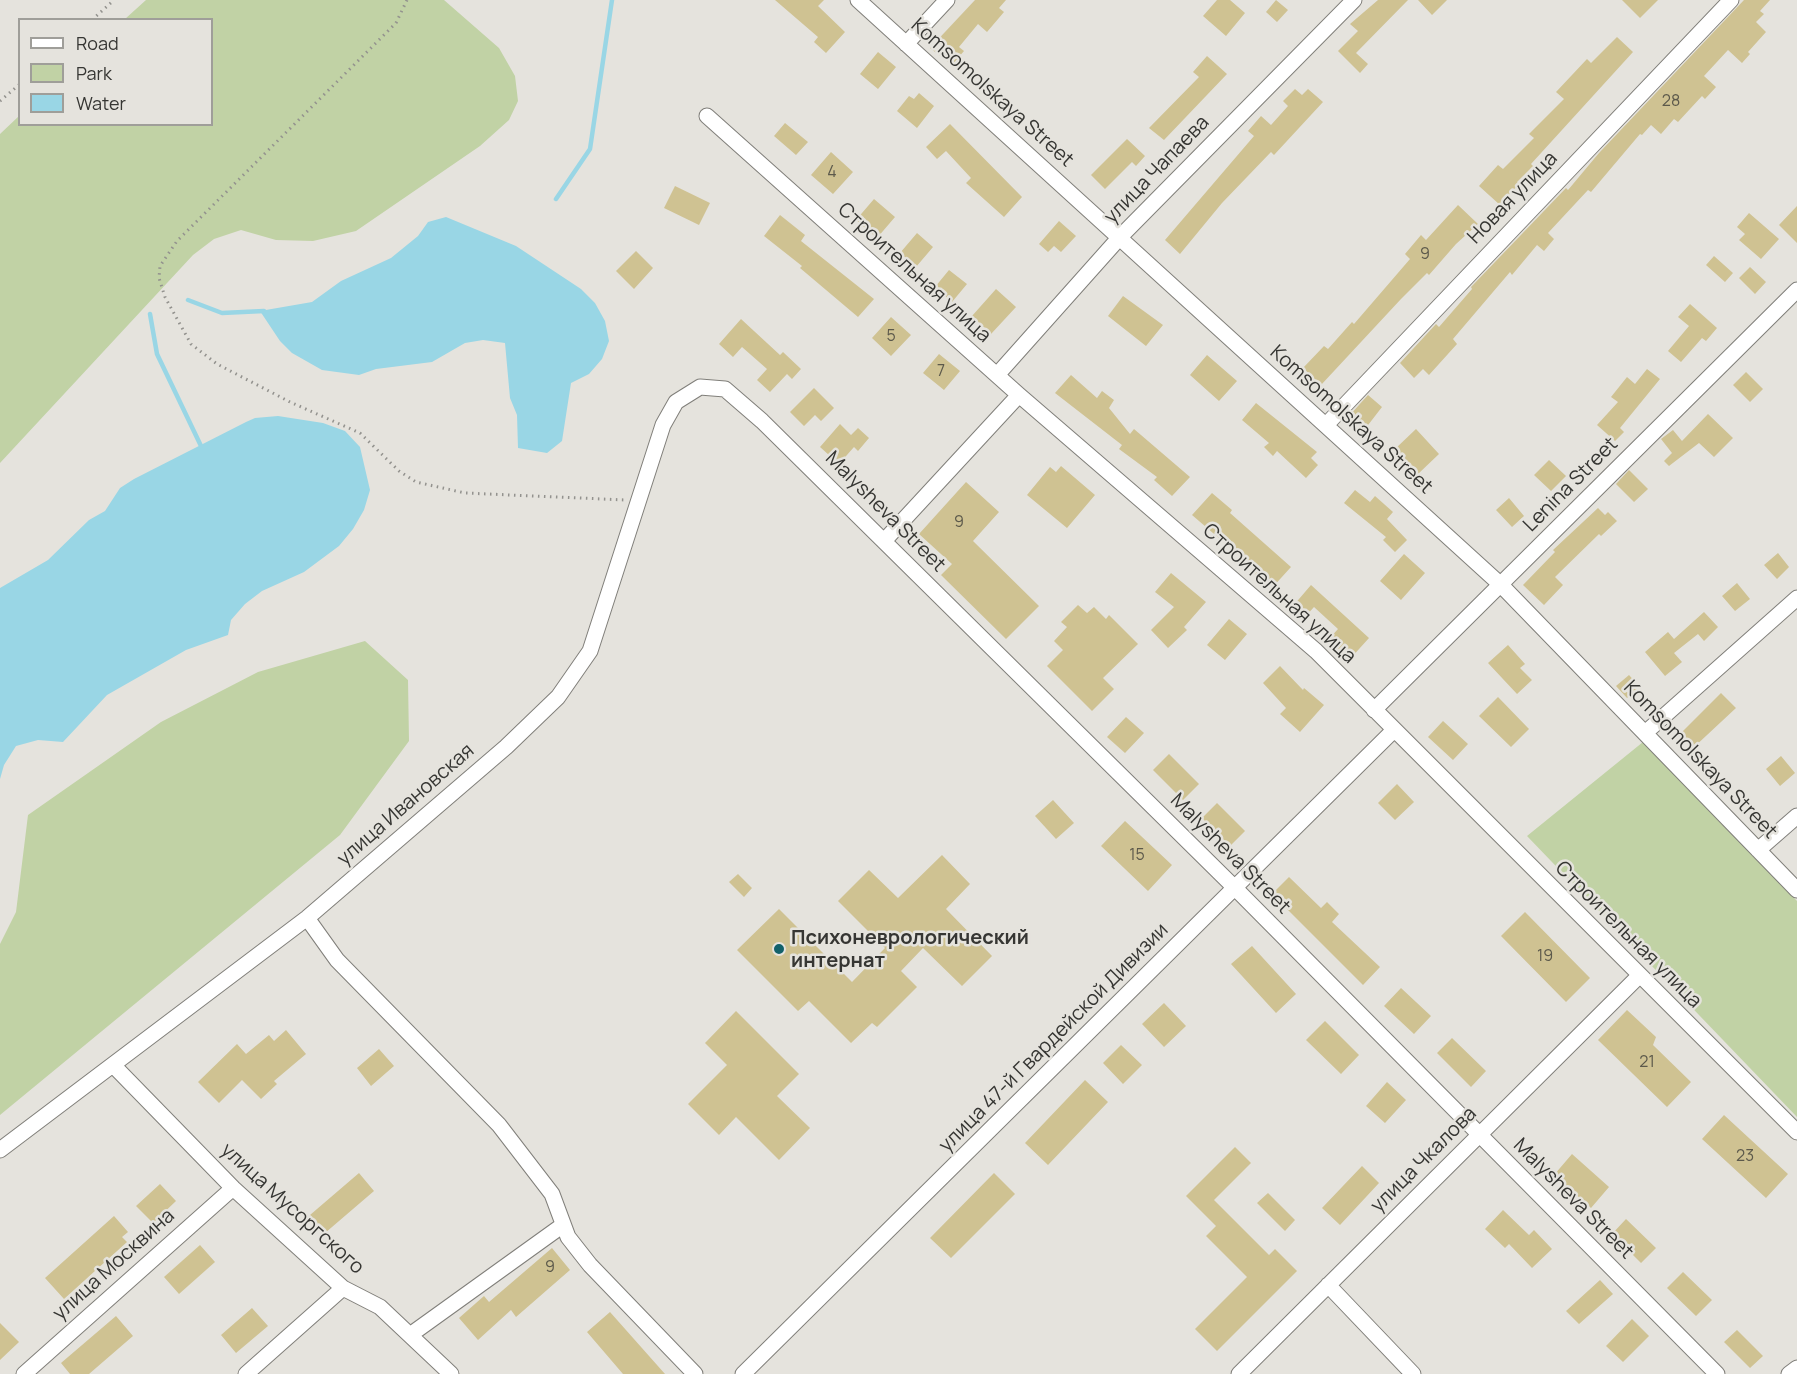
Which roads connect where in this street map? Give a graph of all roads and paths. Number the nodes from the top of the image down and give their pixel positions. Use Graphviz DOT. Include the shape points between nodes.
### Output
graph roads {
  1 [pos="114,0"];
  2 [pos="407,0"];
  3 [pos="858,0"];
  4 [pos="947,0"];
  5 [pos="1354,0"];
  6 [pos="1731,0"];
  7 [pos="94,18"];
  8 [pos="906,44"];
  9 [pos="18,86"];
  10 [pos="0,101"];
  11 [pos="707,116"];
  12 [pos="1120,237"];
  13 [pos="1797,290"];
  14 [pos="997,375"];
  15 [pos="700,387"];
  16 [pos="1019,394"];
  17 [pos="1326,425"];
  18 [pos="639,501"];
  19 [pos="884,541"];
  20 [pos="1501,585"];
  21 [pos="1797,598"];
  22 [pos="1374,710"];
  23 [pos="1394,730"];
  24 [pos="1645,733"];
  25 [pos="1797,816"];
  26 [pos="1758,850"];
  27 [pos="1235,888"];
  28 [pos="1797,890"];
  29 [pos="307,918"];
  30 [pos="1639,976"];
  31 [pos="113,1065"];
  32 [pos="1797,1132"];
  33 [pos="1480,1134"];
  34 [pos="0,1150"];
  35 [pos="233,1188"];
  36 [pos="563,1225"];
  37 [pos="1328,1285"];
  38 [pos="343,1288"];
  39 [pos="410,1335"];
  40 [pos="1797,1368"];
  41 [pos="24,1374"];
  42 [pos="246,1374"];
  43 [pos="451,1374"];
  44 [pos="695,1374"];
  45 [pos="743,1374"];
  46 [pos="1239,1374"];
  47 [pos="1413,1374"];
  48 [pos="1717,1374"];
  49 [pos="1790,1374"];
  1 -- 7 [label="path"];
  2 -- 18 [label="path" via="396,23 177,241 160,266 165,297 191,345 217,364 360,433 416,482 465,492"];
  3 -- 8 [label="street, Komsomolskaya Street"];
  4 -- 8 [label="street"];
  5 -- 12 [label="street, улица Чапаева"];
  6 -- 17 [label="street, Новая улица"];
  8 -- 12 [label="street, Komsomolskaya Street"];
  9 -- 10 [label="path"];
  11 -- 14 [label="street, Строительная улица"];
  12 -- 14 [label="street, улица Чапаева"];
  12 -- 17 [label="street, Komsomolskaya Street"];
  13 -- 20 [label="street, Lenina Street"];
  14 -- 16 [label="street, Строительная улица"];
  15 -- 18 [label="street, улица Ивановская" via="676,402 663,425"];
  15 -- 19 [label="street, Malysheva Street" via="725,389"];
  16 -- 19 [label="street"];
  16 -- 22 [label="street, Строительная улица" via="1316,651"];
  17 -- 20 [label="street, Komsomolskaya Street"];
  18 -- 29 [label="street, улица Ивановская" via="590,651 558,697 506,747"];
  19 -- 27 [label="street, Malysheva Street"];
  20 -- 22 [label="street, Lenina Street"];
  20 -- 24 [label="street, Komsomolskaya Street"];
  21 -- 24 [label="street"];
  22 -- 23 [label="street, Строительная улица"];
  23 -- 27 [label="street, улица 47-й Гвардейской Дивизии"];
  23 -- 30 [label="street, Строительная улица"];
  24 -- 26 [label="street, Komsomolskaya Street"];
  25 -- 26 [label="street"];
  26 -- 28 [label="street, Komsomolskaya Street"];
  27 -- 33 [label="street, Malysheva Street"];
  27 -- 45 [label="street, улица 47-й Гвардейской Дивизии"];
  29 -- 31 [label="street, улица Ивановская"];
  29 -- 36 [label="street" via="337,960 499,1125 552,1194"];
  30 -- 32 [label="street, Строительная улица"];
  30 -- 33 [label="street, улица Чкалова"];
  31 -- 34 [label="street, улица Ивановская"];
  31 -- 35 [label="street, улица Мусоргского"];
  33 -- 37 [label="street, улица Чкалова"];
  33 -- 48 [label="street, Malysheva Street"];
  35 -- 38 [label="street, улица Мусоргского"];
  35 -- 41 [label="street, улица Москвина"];
  36 -- 39 [label="street"];
  36 -- 44 [label="street" via="590,1264"];
  37 -- 46 [label="street, улица Чкалова"];
  37 -- 47 [label="street"];
  38 -- 39 [label="street, улица Мусоргского" via="380,1307"];
  38 -- 42 [label="street"];
  39 -- 43 [label="street, улица Мусоргского"];
  40 -- 49 [label="street"];
}
